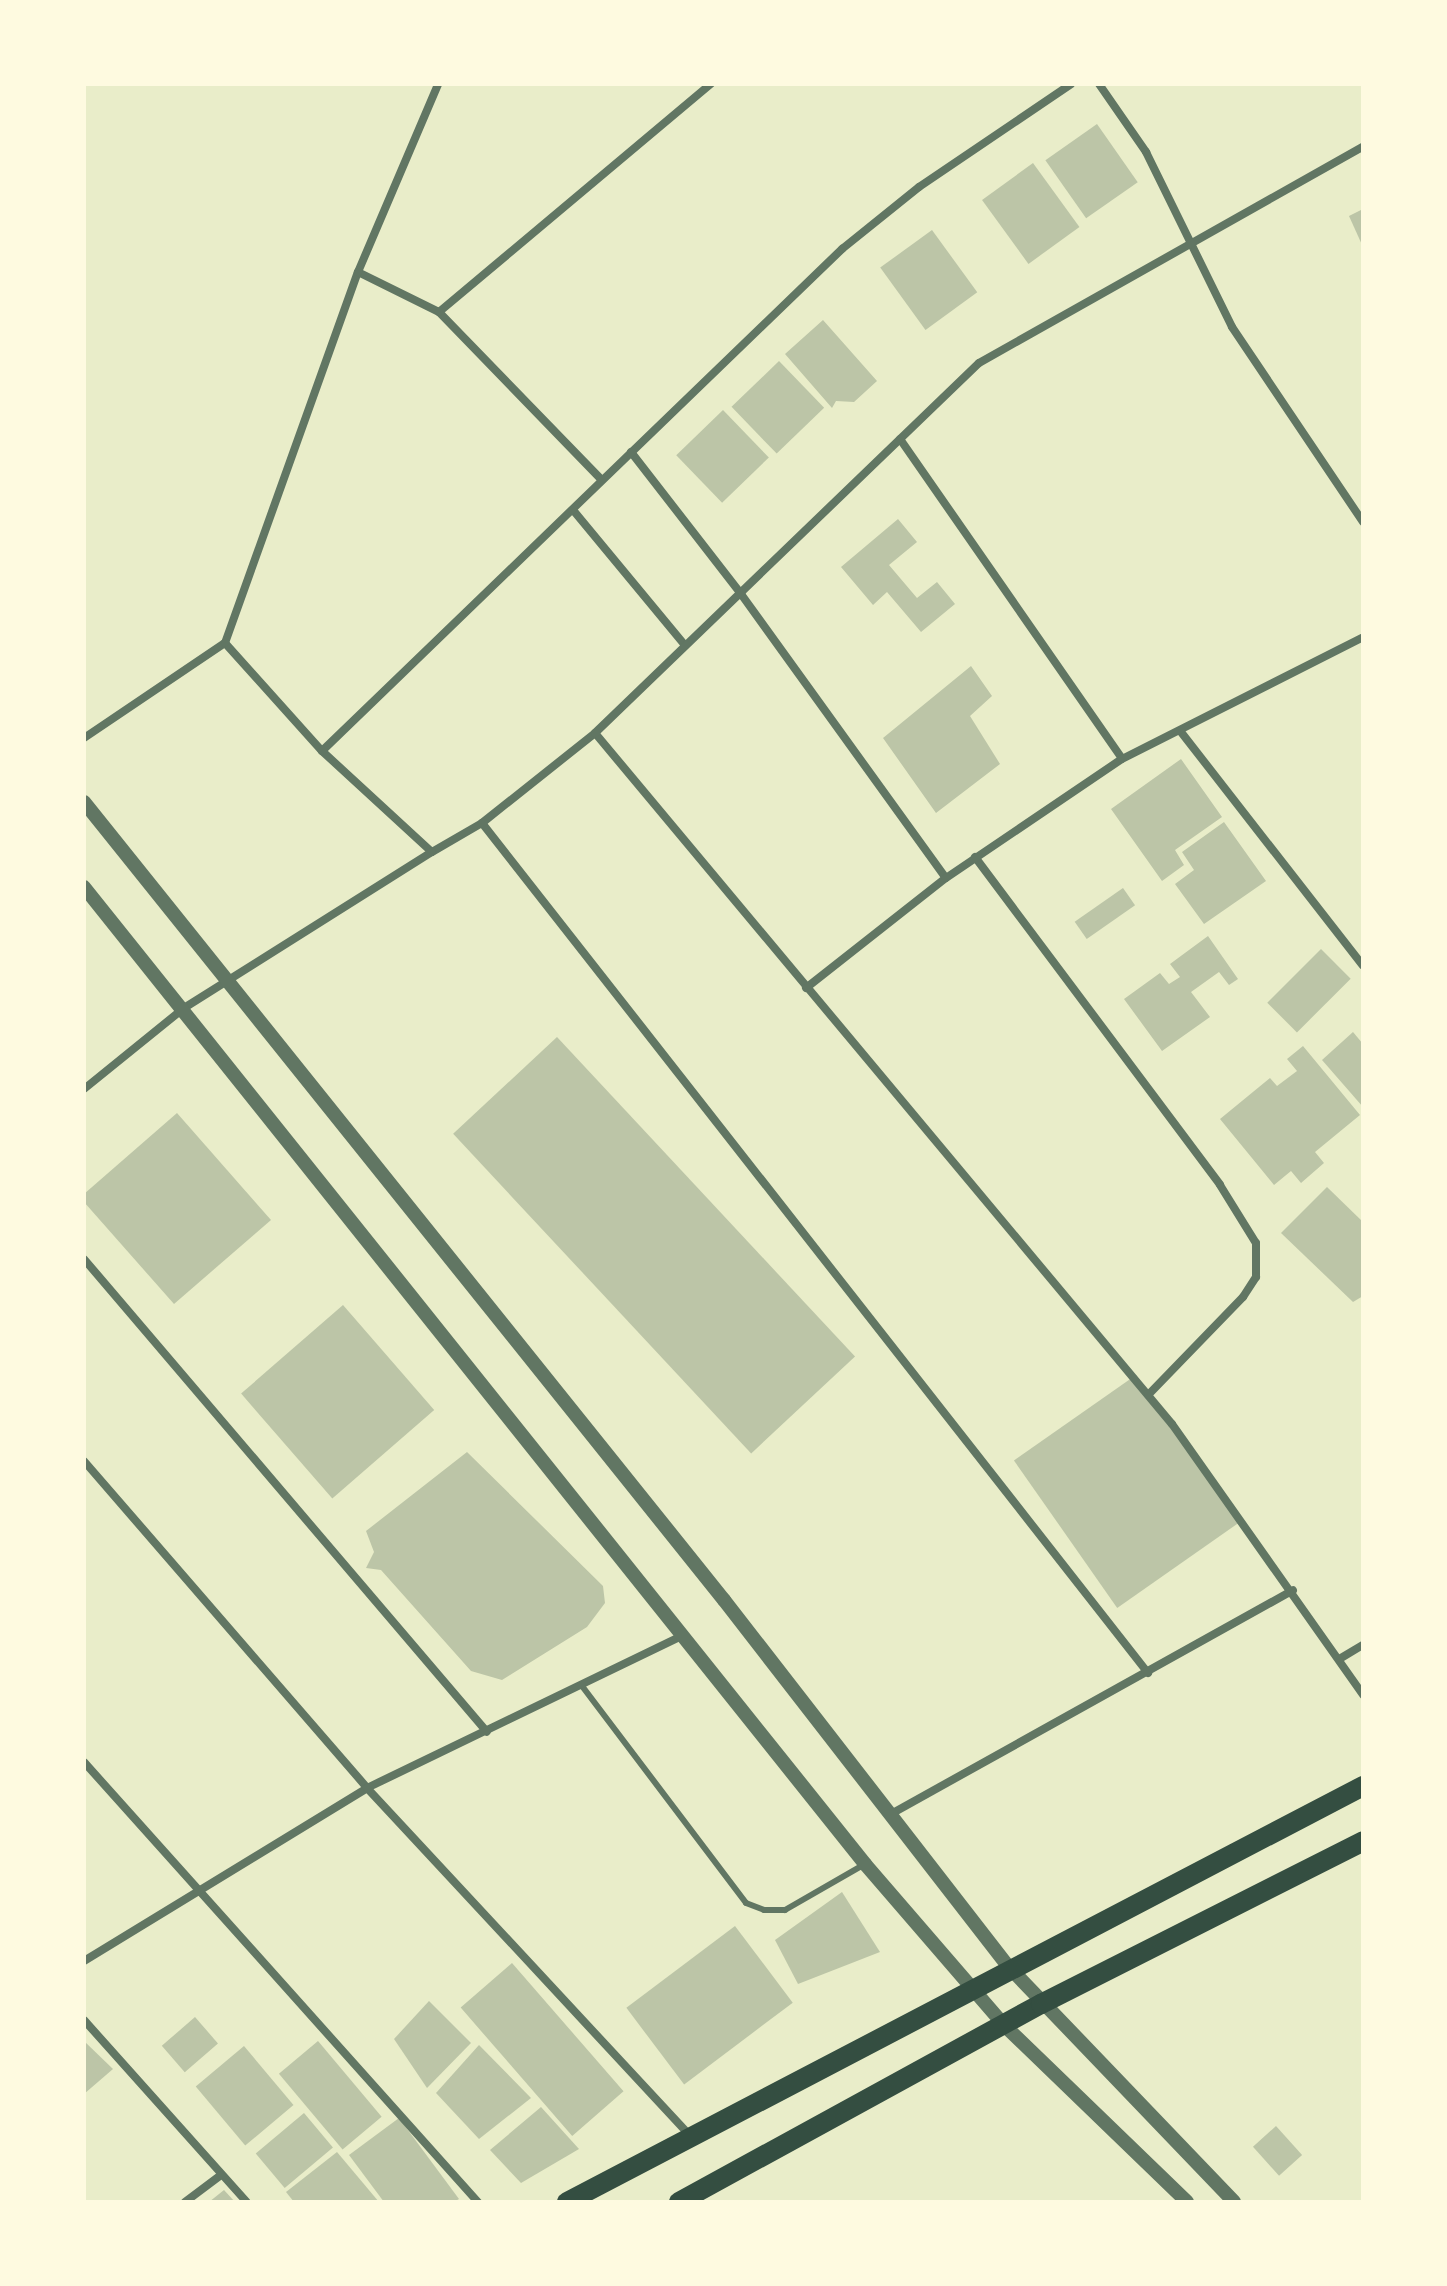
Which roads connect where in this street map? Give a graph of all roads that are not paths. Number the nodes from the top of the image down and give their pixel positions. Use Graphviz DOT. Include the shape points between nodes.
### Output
graph roads {
  1 [pos="438,84"];
  2 [pos="711,84"];
  3 [pos="1071,84"];
  4 [pos="1099,84"];
  5 [pos="1363,147"];
  6 [pos="1190,246"];
  7 [pos="358,272"];
  8 [pos="439,312"];
  9 [pos="900,439"];
  10 [pos="631,452"];
  11 [pos="600,478"];
  12 [pos="573,510"];
  13 [pos="1363,522"];
  14 [pos="741,594"];
  15 [pos="1363,637"];
  16 [pos="225,643"];
  17 [pos="684,644"];
  18 [pos="1181,732"];
  19 [pos="595,733"];
  20 [pos="84,738"];
  21 [pos="322,751"];
  22 [pos="1122,759"];
  23 [pos="84,802"];
  24 [pos="482,823"];
  25 [pos="432,852"];
  26 [pos="975,857"];
  27 [pos="946,878"];
  28 [pos="84,887"];
  29 [pos="1363,966"];
  30 [pos="224,982"];
  31 [pos="806,988"];
  32 [pos="184,1008"];
  33 [pos="84,1089"];
  34 [pos="84,1259"];
  35 [pos="1148,1395"];
  36 [pos="84,1461"];
  37 [pos="1293,1590"];
  38 [pos="680,1637"];
  39 [pos="1363,1645"];
  40 [pos="1341,1658"];
  41 [pos="1148,1673"];
  42 [pos="582,1686"];
  43 [pos="1363,1695"];
  44 [pos="487,1732"];
  45 [pos="84,1762"];
  46 [pos="1363,1786"];
  47 [pos="367,1788"];
  48 [pos="891,1814"];
  49 [pos="1363,1841"];
  50 [pos="865,1864"];
  51 [pos="198,1889"];
  52 [pos="84,1961"];
  53 [pos="1009,1967"];
  54 [pos="970,1987"];
  55 [pos="1041,2004"];
  56 [pos="84,2020"];
  57 [pos="1005,2026"];
  58 [pos="691,2136"];
  59 [pos="221,2175"];
  60 [pos="185,2202"];
  61 [pos="247,2202"];
  62 [pos="478,2202"];
  63 [pos="567,2202"];
  64 [pos="679,2202"];
  65 [pos="1187,2202"];
  66 [pos="1234,2202"];
  1 -- 7 [label="street"];
  2 -- 8 [label="street"];
  3 -- 10 [label="street" via="919,187 842,249"];
  4 -- 6 [label="street" via="1146,152"];
  5 -- 6 [label="street"];
  6 -- 9 [label="street" via="979,363"];
  6 -- 13 [label="street" via="1232,327"];
  7 -- 8 [label="street"];
  7 -- 16 [label="street"];
  8 -- 11 [label="street"];
  9 -- 14 [label="street"];
  9 -- 22 [label="street"];
  10 -- 11 [label="street"];
  10 -- 14 [label="street"];
  11 -- 12 [label="street"];
  12 -- 17 [label="street"];
  12 -- 21 [label="street"];
  14 -- 17 [label="street"];
  14 -- 27 [label="street"];
  15 -- 18 [label="street"];
  16 -- 20 [label="street"];
  16 -- 21 [label="street"];
  17 -- 19 [label="street"];
  18 -- 22 [label="street"];
  18 -- 29 [label="street"];
  19 -- 24 [label="street"];
  19 -- 31 [label="street"];
  21 -- 25 [label="street"];
  22 -- 26 [label="street"];
  23 -- 30 [label="street"];
  24 -- 25 [label="street"];
  24 -- 41 [label="street"];
  25 -- 30 [label="street"];
  26 -- 27 [label="street"];
  26 -- 35 [label="street" via="1220,1185 1256,1243 1256,1277 1243,1297"];
  27 -- 31 [label="street"];
  28 -- 32 [label="street"];
  30 -- 32 [label="street"];
  30 -- 48 [label="street"];
  31 -- 35 [label="street"];
  32 -- 33 [label="street"];
  32 -- 38 [label="street"];
  34 -- 44 [label="street"];
  35 -- 37 [label="street"];
  36 -- 47 [label="street"];
  37 -- 40 [label="street"];
  37 -- 41 [label="street"];
  38 -- 42 [label="street"];
  38 -- 50 [label="street"];
  39 -- 40 [label="street"];
  40 -- 43 [label="street"];
  41 -- 48 [label="street"];
  42 -- 44 [label="street"];
  42 -- 50 [label="lane" via="746,1903 785,1910"];
  44 -- 47 [label="street"];
  45 -- 51 [label="street"];
  46 -- 53 [label="main road"];
  47 -- 51 [label="street"];
  47 -- 58 [label="street"];
  48 -- 53 [label="street"];
  49 -- 55 [label="main road"];
  50 -- 54 [label="street"];
  51 -- 52 [label="street"];
  51 -- 62 [label="street"];
  53 -- 54 [label="main road"];
  53 -- 55 [label="street"];
  54 -- 57 [label="street"];
  54 -- 58 [label="main road"];
  55 -- 57 [label="main road"];
  55 -- 66 [label="street"];
  56 -- 59 [label="street"];
  57 -- 64 [label="main road"];
  57 -- 65 [label="street"];
  58 -- 63 [label="main road"];
  59 -- 60 [label="street"];
  59 -- 61 [label="street"];
}
